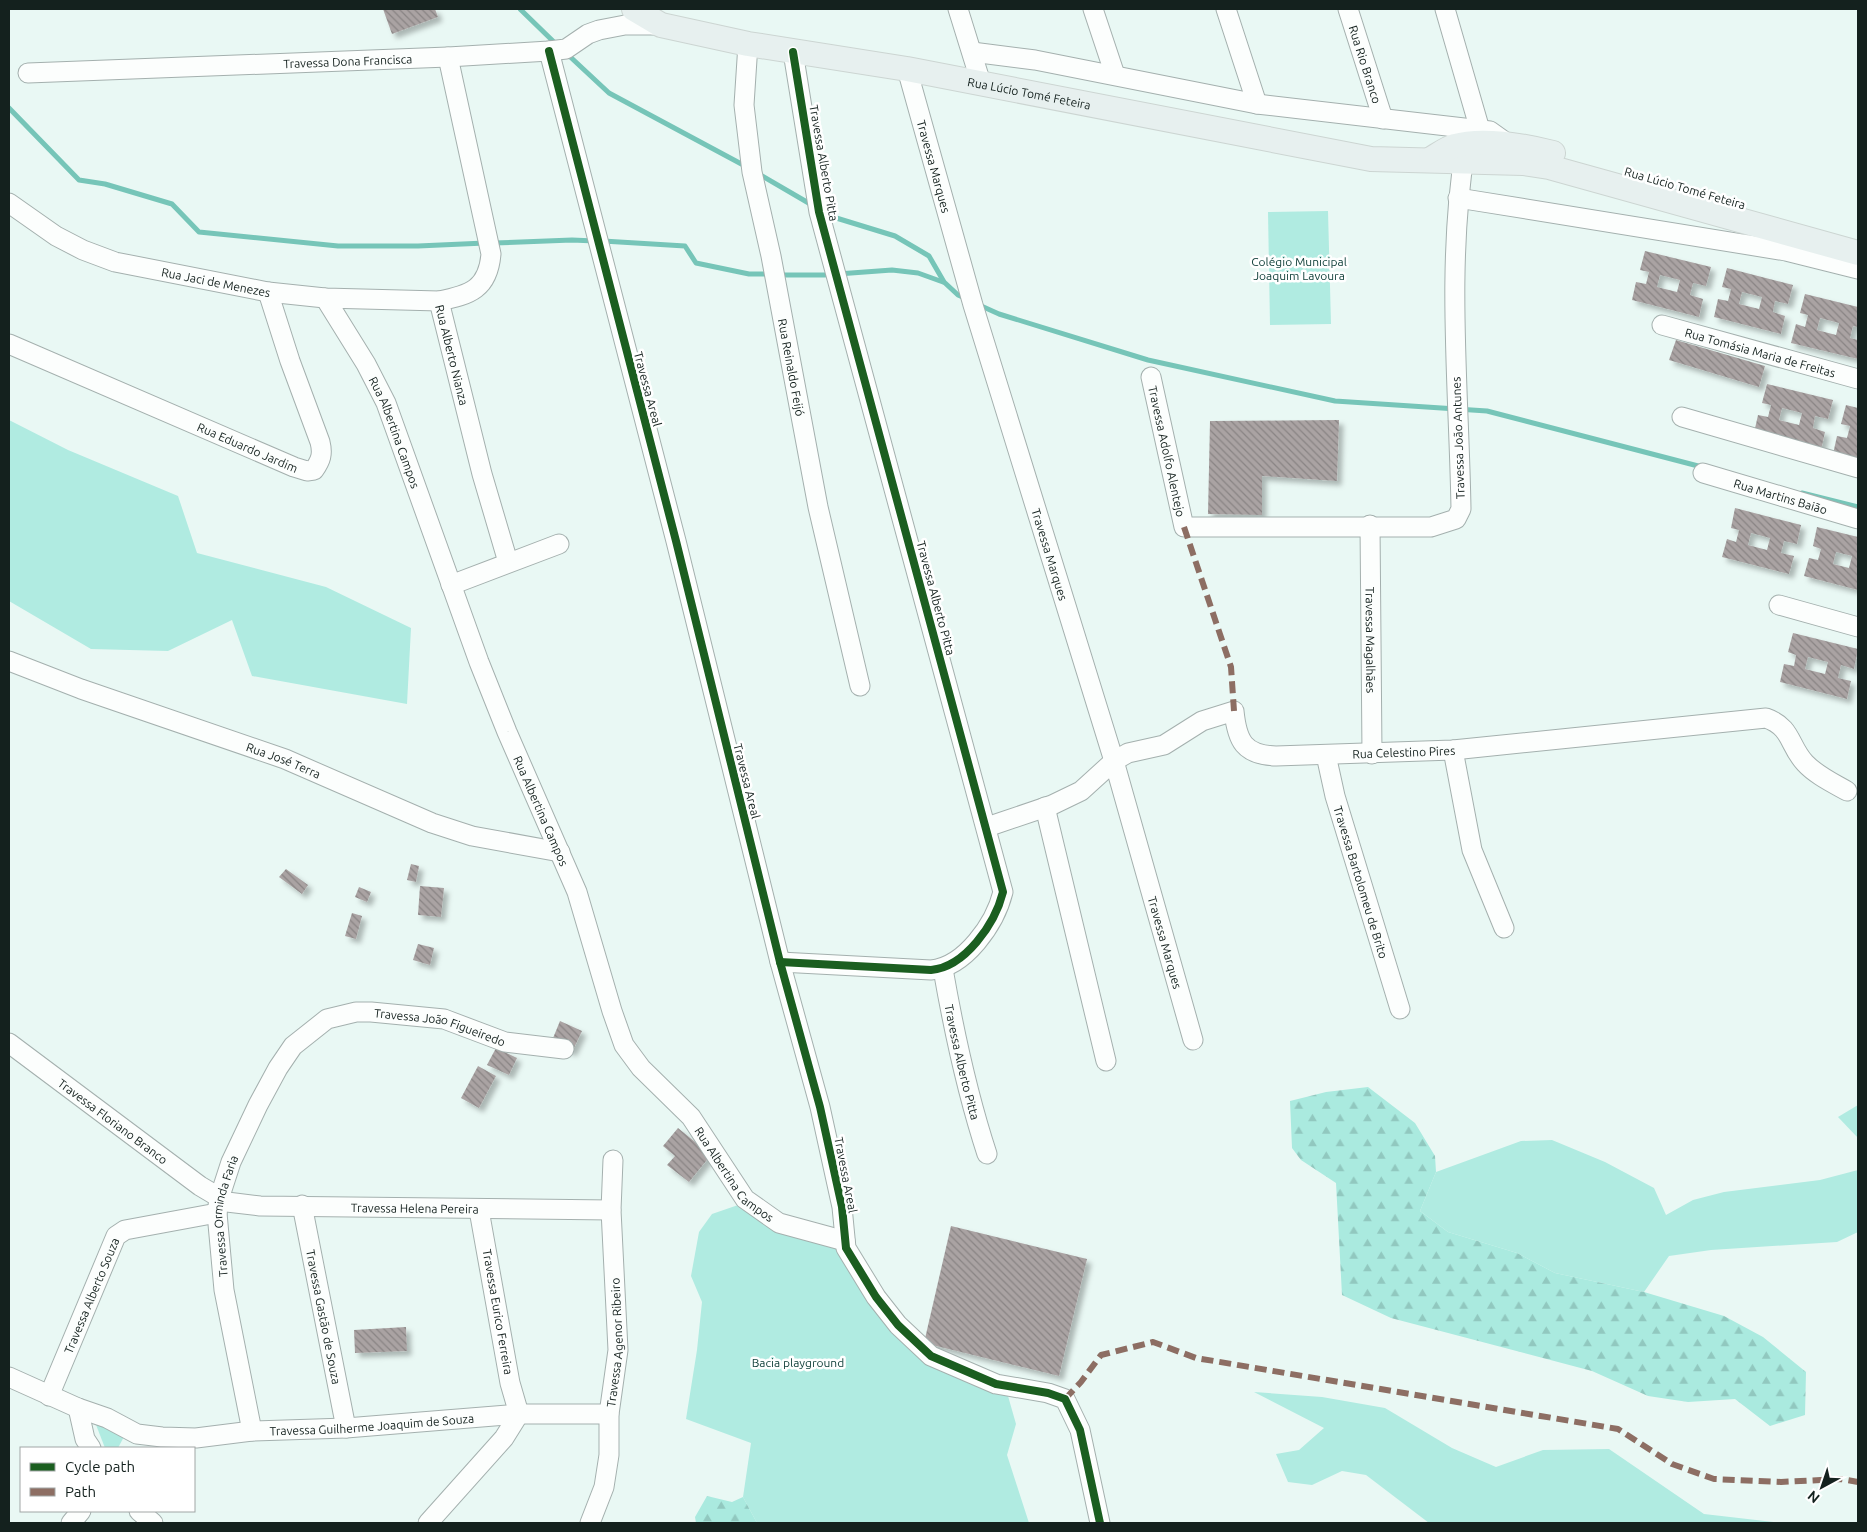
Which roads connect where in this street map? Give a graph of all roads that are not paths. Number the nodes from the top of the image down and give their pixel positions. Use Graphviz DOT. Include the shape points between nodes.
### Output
graph roads {
  1 [pos="634,9"];
  2 [pos="958,9"];
  3 [pos="1093,9"];
  4 [pos="1226,9"];
  5 [pos="1348,9"];
  6 [pos="1446,9"];
  7 [pos="661,25"];
  8 [pos="748,44"];
  9 [pos="555,50"];
  10 [pos="793,52"];
  11 [pos="972,52"];
  12 [pos="448,57"];
  13 [pos="907,69"];
  14 [pos="28,73"];
  15 [pos="1115,75"];
  16 [pos="981,83"];
  17 [pos="1257,104"];
  18 [pos="1383,119"];
  19 [pos="1470,145"];
  20 [pos="1517,154"];
  21 [pos="1458,198"];
  22 [pos="9,203"];
  23 [pos="1858,236"];
  24 [pos="1858,253"];
  25 [pos="1858,269"];
  26 [pos="268,292"];
  27 [pos="325,298"];
  28 [pos="439,301"];
  29 [pos="1662,325"];
  30 [pos="9,344"];
  31 [pos="1151,377"];
  32 [pos="1858,379"];
  33 [pos="1682,417"];
  34 [pos="1858,468"];
  35 [pos="1703,473"];
  36 [pos="1858,519"];
  37 [pos="1370,525"];
  38 [pos="1184,527"];
  39 [pos="559,544"];
  40 [pos="508,562"];
  41 [pos="451,585"];
  42 [pos="1779,605"];
  43 [pos="1858,627"];
  44 [pos="9,661"];
  45 [pos="860,686"];
  46 [pos="1453,750"];
  47 [pos="1372,754"];
  48 [pos="1326,755"];
  49 [pos="1114,761"];
  50 [pos="1847,791"];
  51 [pos="1046,807"];
  52 [pos="987,827"];
  53 [pos="560,852"];
  54 [pos="1504,928"];
  55 [pos="780,962"];
  56 [pos="943,969"];
  57 [pos="1400,1009"];
  58 [pos="317,1025"];
  59 [pos="1193,1040"];
  60 [pos="9,1044"];
  61 [pos="564,1049"];
  62 [pos="1106,1061"];
  63 [pos="987,1154"];
  64 [pos="613,1160"];
  65 [pos="302,1204"];
  66 [pos="218,1206"];
  67 [pos="479,1210"];
  68 [pos="611,1210"];
  69 [pos="845,1241"];
  70 [pos="9,1378"];
  71 [pos="49,1396"];
  72 [pos="78,1408"];
  73 [pos="519,1414"];
  74 [pos="609,1414"];
  75 [pos="346,1428"];
  76 [pos="252,1431"];
  77 [pos="132,1441"];
  78 [pos="89,1447"];
  79 [pos="80,1512"];
  80 [pos="140,1512"];
  81 [pos="71,1523"];
  82 [pos="153,1523"];
  83 [pos="428,1523"];
  84 [pos="590,1523"];
  85 [pos="1100,1523"];
  1 -- 7 [label="main road, Rua Lúcio Tomé Feteira"];
  2 -- 11 [label="street"];
  3 -- 15 [label="street"];
  4 -- 17 [label="street"];
  5 -- 18 [label="street, Rua Rio Branco"];
  6 -- 19 [label="street"];
  7 -- 8 [label="main road, Rua Lúcio Tomé Feteira"];
  7 -- 9 [label="street" via="625,25 599,30"];
  8 -- 10 [label="main road, Rua Lúcio Tomé Feteira"];
  8 -- 45 [label="street, Rua Reinaldo Feijó" via="744,105 752,172 818,507"];
  9 -- 12 [label="street, Travessa Dona Francisca"];
  9 -- 55 [label="street, Travessa Areal" via="592,221"];
  10 -- 13 [label="main road, Rua Lúcio Tomé Feteira"];
  10 -- 52 [label="street, Travessa Alberto Pitta" via="819,212"];
  11 -- 15 [label="street, Rua Lúcio Tomé Feteira"];
  11 -- 16 [label="street"];
  12 -- 14 [label="street, Travessa Dona Francisca"];
  12 -- 28 [label="street, Rua Alberto Nianza" via="491,254 490,268 476,289 464,296"];
  13 -- 16 [label="main road, Rua Lúcio Tomé Feteira"];
  13 -- 49 [label="street, Travessa Marques" via="973,305"];
  15 -- 17 [label="street, Rua Lúcio Tomé Feteira"];
  16 -- 19 [label="main road, Rua Lúcio Tomé Feteira" via="1371,159 1429,160 1453,146"];
  17 -- 18 [label="street, Rua Lúcio Tomé Feteira"];
  18 -- 19 [label="street, Rua Lúcio Tomé Feteira"];
  19 -- 20 [label="main road, Rua Lúcio Tomé Feteira"];
  19 -- 21 [label="street, Travessa João Antunes"];
  20 -- 23 [label="main road, Rua Lúcio Tomé Feteira" via="1583,160"];
  20 -- 24 [label="main road, Rua Lúcio Tomé Feteira" via="1558,169"];
  21 -- 25 [label="street" via="1786,251"];
  21 -- 37 [label="street, Travessa João Antunes" via="1454,312 1461,509 1456,519 1431,527"];
  22 -- 26 [label="street, Rua Jaci de Menezes" via="56,236 115,262"];
  26 -- 27 [label="street, Rua Jaci de Menezes"];
  26 -- 30 [label="street, Rua Eduardo Jardim" via="320,442 321,461 314,470 294,467"];
  27 -- 28 [label="street, Rua Jaci de Menezes"];
  27 -- 41 [label="street, Rua Albertina Campos" via="386,403"];
  28 -- 40 [label="street, Rua Alberto Nianza" via="482,474"];
  29 -- 32 [label="street, Rua Tomásia Maria de Freitas"];
  31 -- 38 [label="street, Travessa Adolfo Alentejo"];
  33 -- 34 [label="street"];
  35 -- 36 [label="street, Rua Martins Baião"];
  37 -- 38 [label="street, Travessa João Antunes"];
  37 -- 47 [label="street, Travessa Magalhães"];
  39 -- 40 [label="street"];
  40 -- 41 [label="street"];
  41 -- 53 [label="street, Rua Albertina Campos" via="507,732"];
  42 -- 43 [label="street"];
  44 -- 53 [label="street, Rua José Terra" via="285,759 432,823 472,836"];
  46 -- 47 [label="street, Rua Celestino Pires"];
  46 -- 50 [label="street, Rua Celestino Pires" via="1766,718 1776,721 1786,730 1806,764"];
  46 -- 54 [label="street" via="1472,850"];
  47 -- 48 [label="street, Rua Celestino Pires"];
  48 -- 49 [label="street, Rua Celestino Pires" via="1258,756 1243,743 1236,731 1234,711 1202,721 1164,744 1128,752"];
  48 -- 57 [label="street, Travessa Bartolomeu de Brito" via="1335,796"];
  49 -- 51 [label="street, Rua Celestino Pires" via="1081,790"];
  49 -- 59 [label="street, Travessa Marques"];
  51 -- 52 [label="street, Rua Celestino Pires"];
  51 -- 62 [label="street"];
  52 -- 56 [label="street, Travessa Alberto Pitta" via="1003,892 999,907 979,937 960,958"];
  53 -- 69 [label="street, Rua Albertina Campos" via="577,892 621,1036 641,1068 691,1117 751,1204 779,1223"];
  55 -- 56 [label="street"];
  55 -- 69 [label="street, Travessa Areal" via="820,1107 842,1207"];
  56 -- 63 [label="street, Travessa Alberto Pitta" via="958,1054"];
  58 -- 61 [label="street, Travessa João Figueiredo" via="328,1018 356,1012 400,1013 444,1019 505,1042"];
  58 -- 66 [label="street, Travessa Orminda Faria" via="293,1046 278,1068 231,1162"];
  60 -- 66 [label="street, Travessa Floriano Branco"];
  64 -- 68 [label="street, Travessa Agenor Ribeiro"];
  65 -- 66 [label="street, Travessa Helena Pereira"];
  65 -- 67 [label="street, Travessa Helena Pereira"];
  65 -- 75 [label="street, Travessa Gastão de Souza"];
  66 -- 71 [label="street, Travessa Alberto Souza" via="125,1230 116,1236"];
  66 -- 76 [label="street, Travessa Orminda Faria" via="224,1290"];
  67 -- 68 [label="street, Travessa Helena Pereira"];
  67 -- 73 [label="street, Travessa Eurico Ferreira" via="510,1383"];
  68 -- 74 [label="street, Travessa Agenor Ribeiro" via="618,1350"];
  69 -- 85 [label="street, Travessa Areal" via="846,1248 876,1297 898,1325 931,1356 996,1384 1065,1399 1080,1430"];
  70 -- 71 [label="street"];
  71 -- 72 [label="street"];
  72 -- 77 [label="street" via="108,1418"];
  72 -- 78 [label="street"];
  73 -- 74 [label="street, Travessa Guilherme Joaquim de Souza"];
  73 -- 75 [label="street, Travessa Guilherme Joaquim de Souza"];
  73 -- 83 [label="street" via="504,1438"];
  74 -- 84 [label="street, Travessa Agenor Ribeiro" via="609,1456 604,1487"];
  75 -- 76 [label="street, Travessa Guilherme Joaquim de Souza"];
  76 -- 77 [label="street, Travessa Guilherme Joaquim de Souza"];
  79 -- 81 [label="street"];
  80 -- 82 [label="street"];
}
